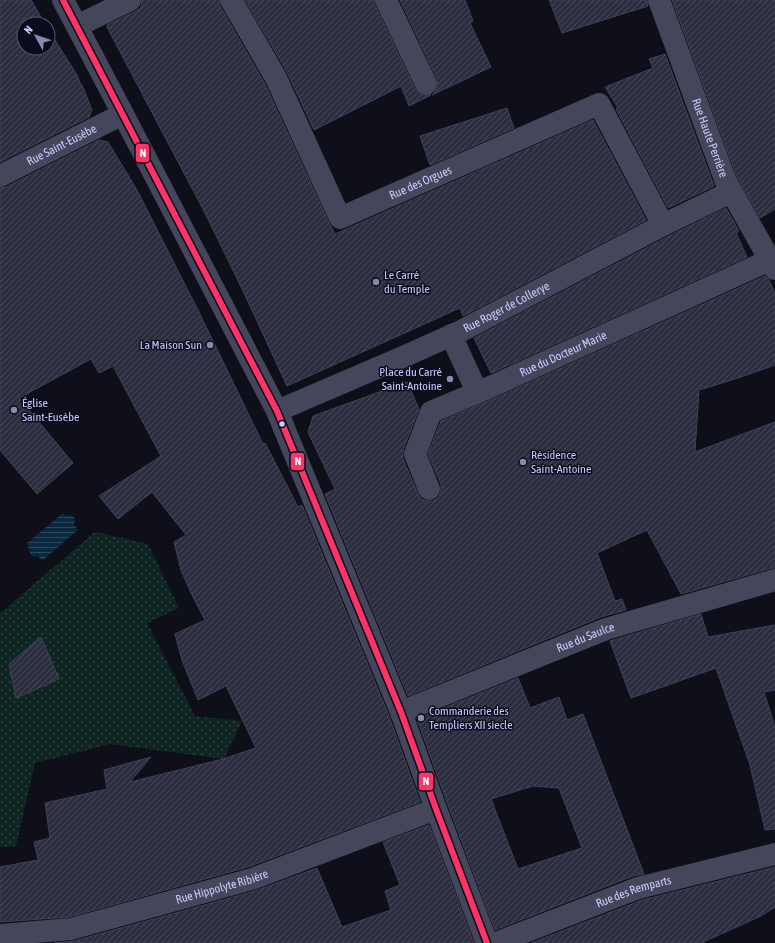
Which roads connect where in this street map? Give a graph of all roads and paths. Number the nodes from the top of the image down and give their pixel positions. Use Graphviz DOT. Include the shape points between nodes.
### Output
graph roads {
  1 [pos="63,0"];
  2 [pos="130,0"];
  3 [pos="230,0"];
  4 [pos="386,0"];
  5 [pos="659,0"];
  6 [pos="77,26"];
  7 [pos="426,84"];
  8 [pos="123,114"];
  9 [pos="0,176"];
  10 [pos="731,192"];
  11 [pos="663,225"];
  12 [pos="773,265"];
  13 [pos="451,335"];
  14 [pos="477,392"];
  15 [pos="277,411"];
  16 [pos="429,489"];
  17 [pos="775,580"];
  18 [pos="401,712"];
  19 [pos="436,809"];
  20 [pos="775,854"];
  21 [pos="0,935"];
  22 [pos="487,943"];
  23 [pos="496,943"];
  1 -- 6 [label="street"];
  2 -- 6 [label="street"];
  3 -- 11 [label="street, Rue des Orgues" via="276,78 340,218 599,104"];
  4 -- 7 [label="street"];
  5 -- 10 [label="street, Rue Haute Perrière"];
  6 -- 8 [label="street"];
  8 -- 9 [label="street, Rue Saint-Eusèbe"];
  8 -- 15 [label="street"];
  10 -- 11 [label="street, Rue Roger de Collerye"];
  10 -- 12 [label="street, Rue Haute Perrière"];
  11 -- 13 [label="street, Rue Roger de Collerye"];
  12 -- 14 [label="street, Rue du Docteur Marie"];
  13 -- 14 [label="street"];
  13 -- 15 [label="street, Rue Roger de Collerye"];
  14 -- 16 [label="street, Rue du Docteur Marie" via="432,412 414,454"];
  15 -- 18 [label="street"];
  17 -- 18 [label="street, Rue du Saulce" via="606,629"];
  18 -- 19 [label="street"];
  19 -- 21 [label="street, Rue Hippolyte Ribière" via="252,879 71,929"];
  19 -- 22 [label="street"];
  20 -- 23 [label="street, Rue des Remparts" via="638,888"];
}
